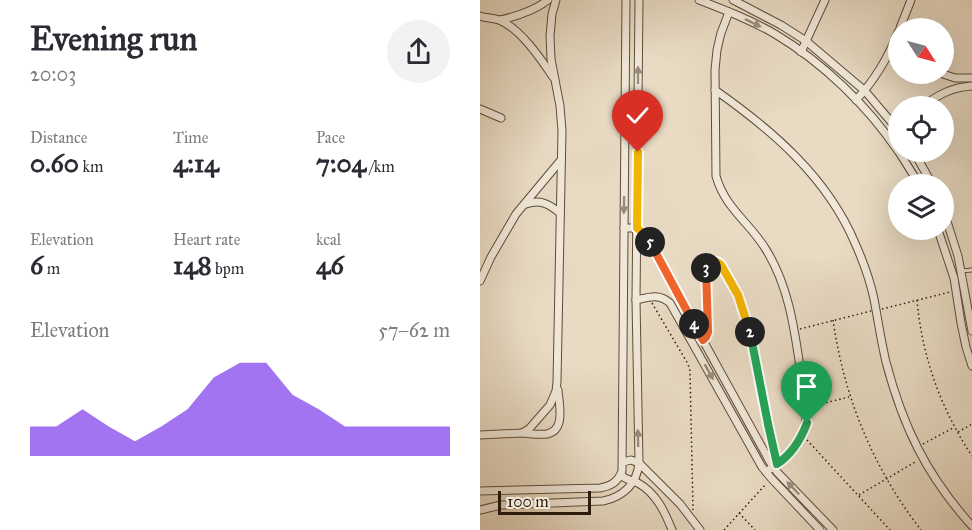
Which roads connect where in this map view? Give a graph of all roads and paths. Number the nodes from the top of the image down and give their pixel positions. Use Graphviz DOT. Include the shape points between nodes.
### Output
graph roads {
  1 [pos="548,0"];
  2 [pos="556,0"];
  3 [pos="626,0"];
  4 [pos="639,0"];
  5 [pos="699,0"];
  6 [pos="733,0"];
  7 [pos="825,0"];
  8 [pos="911,0"];
  9 [pos="729,12"];
  10 [pos="480,16"];
  11 [pos="904,18"];
  12 [pos="500,20"];
  13 [pos="806,41"];
  14 [pos="801,52"];
  15 [pos="888,55"];
  16 [pos="954,78"];
  17 [pos="972,78"];
  18 [pos="556,81"];
  19 [pos="972,86"];
  20 [pos="715,90"];
  21 [pos="865,91"];
  22 [pos="938,96"];
  23 [pos="856,100"];
  24 [pos="480,109"];
  25 [pos="888,116"];
  26 [pos="501,118"];
  27 [pos="888,137"];
  28 [pos="561,160"];
  29 [pos="523,205"];
  30 [pos="560,213"];
  31 [pos="624,228"];
  32 [pos="637,228"];
  33 [pos="941,240"];
  34 [pos="953,240"];
  35 [pos="623,264"];
  36 [pos="637,264"];
  37 [pos="972,270"];
  38 [pos="961,271"];
  39 [pos="480,281"];
  40 [pos="649,297"];
  41 [pos="679,298"];
  42 [pos="636,300"];
  43 [pos="917,300"];
  44 [pos="670,303"];
  45 [pos="686,311"];
  46 [pos="678,317"];
  47 [pos="833,320"];
  48 [pos="972,331"];
  49 [pos="703,340"];
  50 [pos="972,366"];
  51 [pos="557,382"];
  52 [pos="850,397"];
  53 [pos="807,408"];
  54 [pos="972,424"];
  55 [pos="954,427"];
  56 [pos="958,432"];
  57 [pos="522,434"];
  58 [pos="480,435"];
  59 [pos="803,435"];
  60 [pos="916,447"];
  61 [pos="972,456"];
  62 [pos="922,458"];
  63 [pos="623,462"];
  64 [pos="639,463"];
  65 [pos="775,465"];
  66 [pos="621,475"];
  67 [pos="769,475"];
  68 [pos="886,479"];
  69 [pos="634,481"];
  70 [pos="480,490"];
  71 [pos="858,495"];
  72 [pos="480,510"];
  73 [pos="739,513"];
  74 [pos="693,520"];
  75 [pos="972,526"];
  76 [pos="672,530"];
  77 [pos="700,530"];
  78 [pos="724,530"];
  79 [pos="755,530"];
  80 [pos="820,530"];
  81 [pos="834,530"];
  82 [pos="890,530"];
  83 [pos="921,530"];
  1 -- 12 [label="street" via="522,15"];
  2 -- 18 [label="street" via="550,36"];
  3 -- 31 [label="street, one-way"];
  32 -- 4 [label="street, one-way"];
  5 -- 9 [label="street"];
  6 -- 13 [label="street"];
  7 -- 13 [label="street"];
  8 -- 11 [label="street"];
  9 -- 14 [label="street, one-way"];
  9 -- 20 [label="street" via="717,50"];
  10 -- 12 [label="street"];
  12 -- 18 [label="street" via="526,41"];
  13 -- 14 [label="street"];
  13 -- 21 [label="street"];
  14 -- 23 [label="street"];
  15 -- 21 [label="street"];
  16 -- 17 [label="street"];
  18 -- 28 [label="street"];
  19 -- 22 [label="street"];
  20 -- 53 [label="street" via="716,176 726,201 752,229 777,271 792,318"];
  20 -- 60 [label="street" via="745,110 794,153 840,212 865,268 885,360"];
  21 -- 23 [label="street"];
  21 -- 25 [label="street"];
  23 -- 27 [label="street"];
  24 -- 26 [label="street"];
  28 -- 29 [label="street"];
  28 -- 30 [label="street"];
  29 -- 30 [label="street" via="543,202"];
  29 -- 39 [label="street" via="503,233"];
  30 -- 51 [label="street"];
  31 -- 32 [label="street"];
  31 -- 35 [label="street"];
  32 -- 36 [label="street"];
  32 -- 41 [label="street" via="648,240"];
  33 -- 50 [label="street" via="954,278"];
  34 -- 38 [label="street"];
  35 -- 36 [label="street"];
  35 -- 63 [label="street"];
  36 -- 42 [label="street"];
  37 -- 38 [label="lane"];
  38 -- 48 [label="street"];
  40 -- 42 [label="street"];
  40 -- 44 [label="street" via="658,296"];
  40 -- 74 [label="path" via="690,371"];
  41 -- 44 [label="street"];
  41 -- 45 [label="street"];
  64 -- 42 [label="street, one-way"];
  43 -- 55 [label="path" via="928,366"];
  44 -- 46 [label="street"];
  45 -- 46 [label="street"];
  45 -- 49 [label="street"];
  46 -- 67 [label="street, one-way"];
  47 -- 52 [label="path"];
  49 -- 65 [label="street"];
  49 -- 65 [label="path" via="708,332 706,267 715,261 733,285 746,317"];
  51 -- 57 [label="street" via="550,405"];
  51 -- 57 [label="street" via="560,418 556,429 546,434"];
  52 -- 53 [label="path"];
  52 -- 68 [label="path"];
  53 -- 59 [label="street"];
  54 -- 56 [label="path"];
  55 -- 56 [label="path"];
  55 -- 60 [label="path"];
  56 -- 61 [label="path"];
  57 -- 58 [label="street"];
  59 -- 65 [label="street" via="789,455"];
  59 -- 71 [label="path"];
  60 -- 62 [label="street"];
  62 -- 68 [label="path"];
  62 -- 75 [label="street"];
  63 -- 64 [label="street"];
  63 -- 66 [label="street"];
  64 -- 69 [label="street"];
  64 -- 74 [label="street"];
  65 -- 67 [label="street"];
  81 -- 65 [label="street, one-way"];
  66 -- 69 [label="street"];
  66 -- 70 [label="street" via="614,483 600,488"];
  67 -- 73 [label="path"];
  67 -- 80 [label="street"];
  68 -- 71 [label="path"];
  68 -- 83 [label="path"];
  69 -- 72 [label="street" via="621,495 603,501 501,505"];
  69 -- 76 [label="street" via="657,501"];
  71 -- 82 [label="path"];
  73 -- 78 [label="path"];
  73 -- 79 [label="path"];
  74 -- 77 [label="street"];
}
